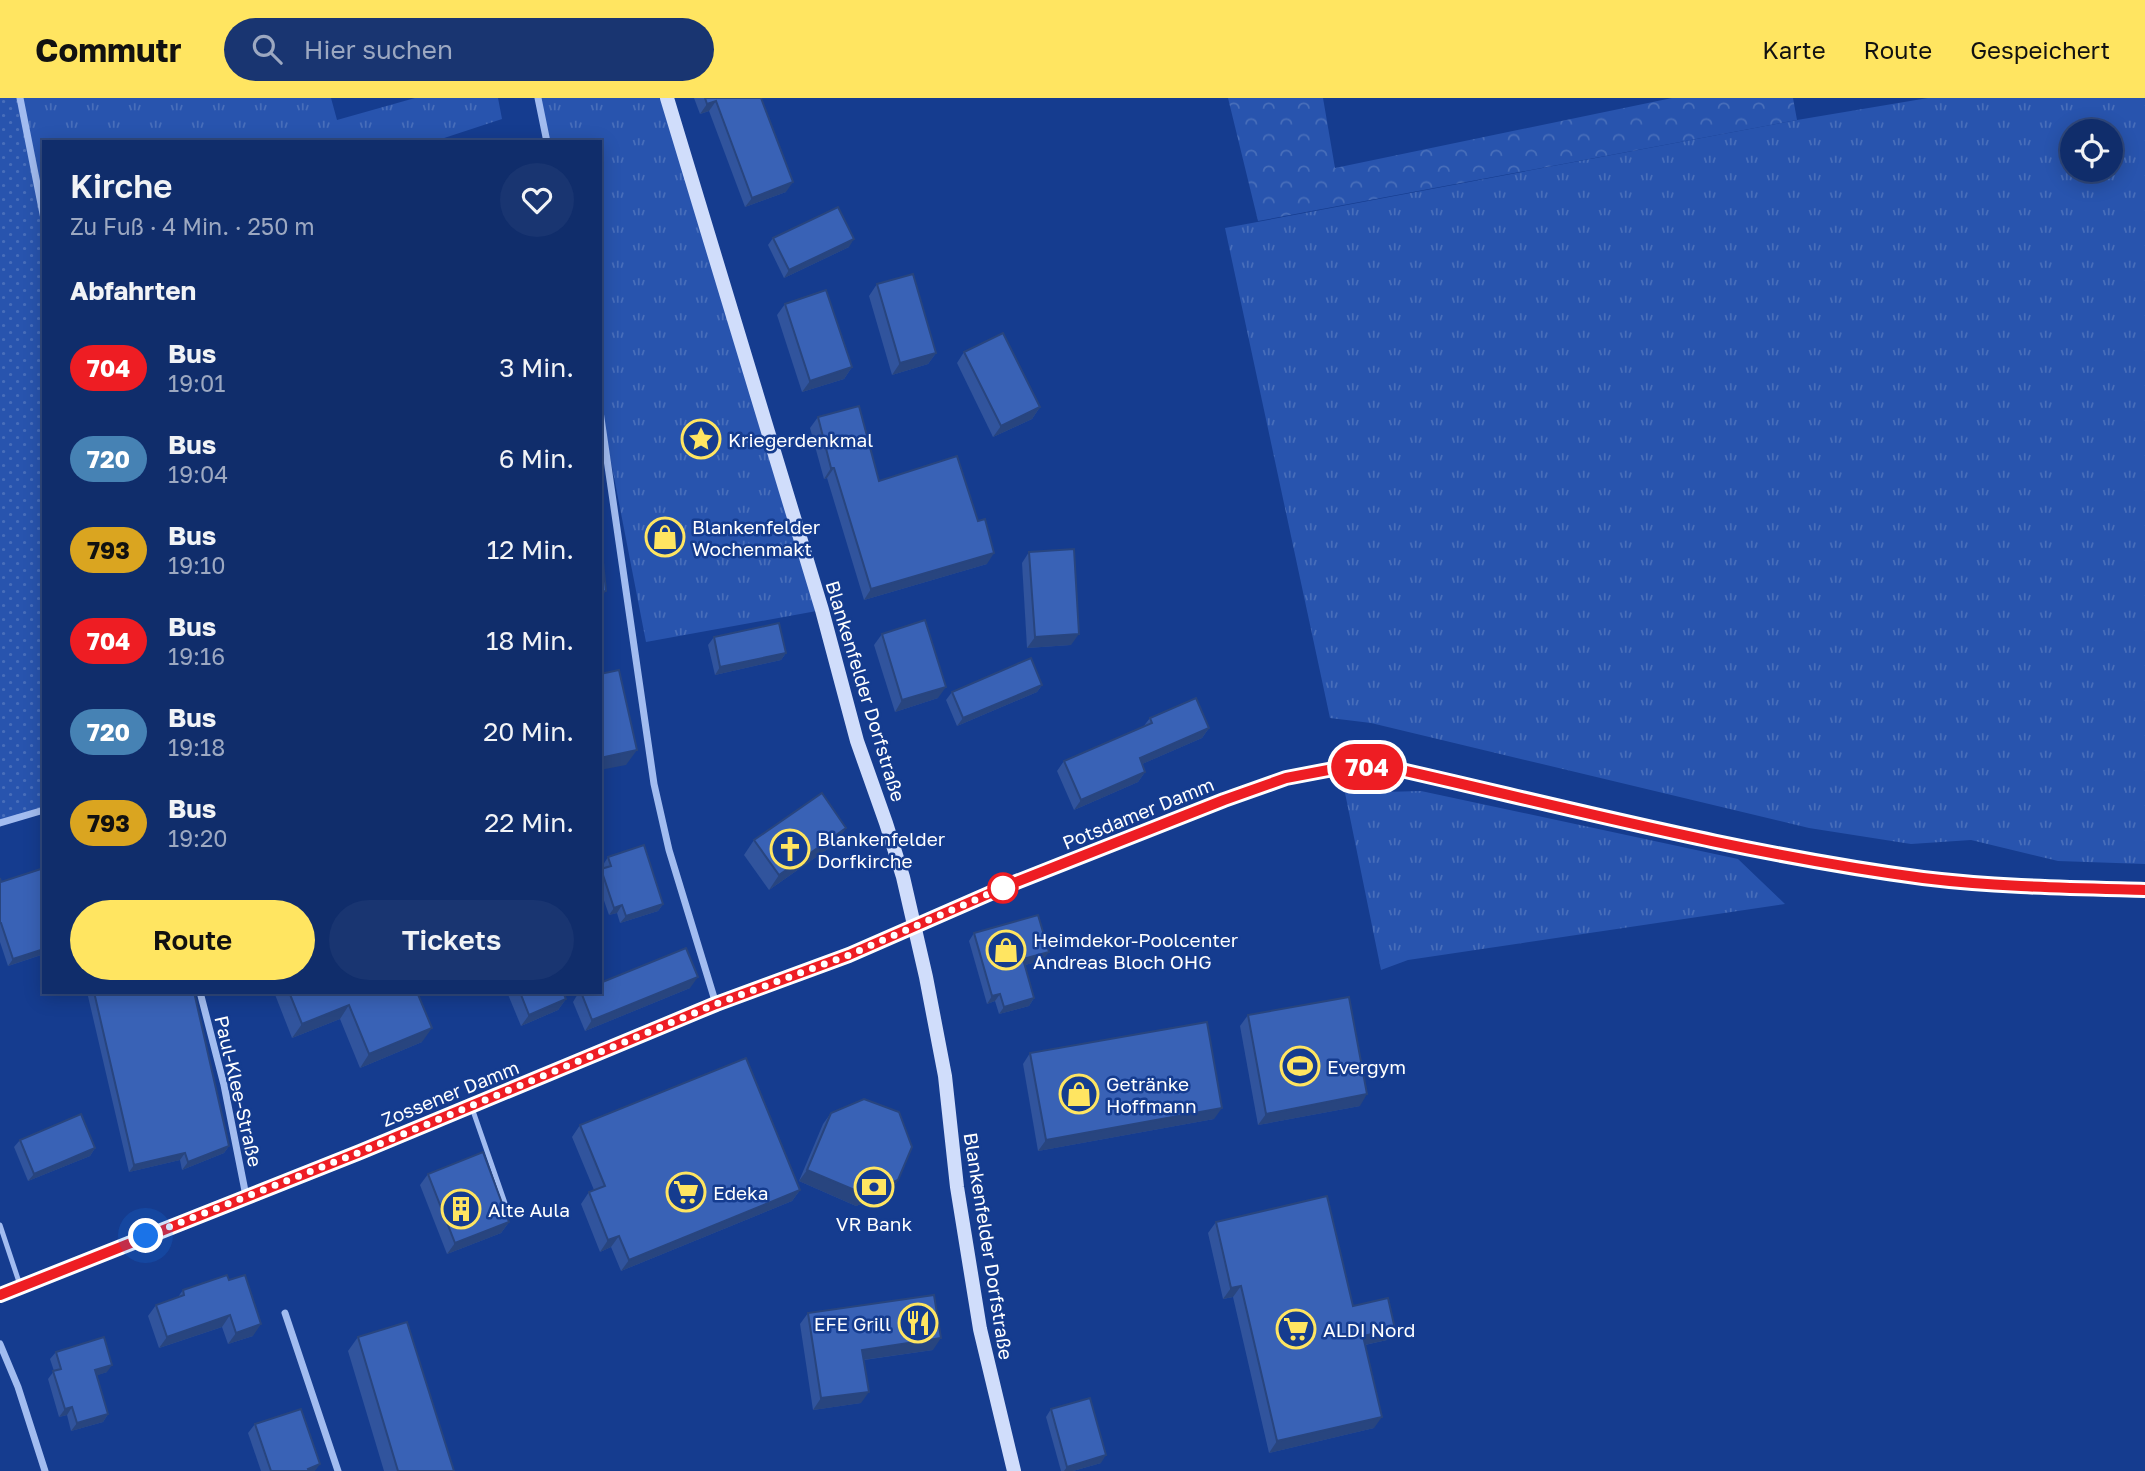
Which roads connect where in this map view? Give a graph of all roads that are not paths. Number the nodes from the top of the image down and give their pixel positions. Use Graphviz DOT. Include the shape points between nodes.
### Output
graph roads {
  1 [pos="20,98"];
  2 [pos="538,98"];
  3 [pos="667,98"];
  4 [pos="547,140"];
  5 [pos="42,209"];
  6 [pos="602,425"];
  7 [pos="42,811"];
  8 [pos="0,823"];
  9 [pos="2145,890"];
  10 [pos="915,926"];
  11 [pos="201,994"];
  12 [pos="716,1004"];
  13 [pos="471,1105"];
  14 [pos="246,1196"];
  15 [pos="505,1203"];
  16 [pos="0,1225"];
  17 [pos="21,1286"];
  18 [pos="0,1295"];
  19 [pos="285,1313"];
  20 [pos="0,1344"];
  21 [pos="45,1471"];
  22 [pos="338,1471"];
  23 [pos="1012,1471"];
  1 -- 5 [label="street"];
  2 -- 4 [label="street"];
  3 -- 10 [label="main road, Blankenfelder Dorfstraße"];
  6 -- 12 [label="street" via="654,784 668,850"];
  7 -- 8 [label="street"];
  9 -- 10 [label="main road, Potsdamer Damm" via="1926,878 1852,867 1713,841 1388,767 1344,767 1286,778 1224,800"];
  10 -- 12 [label="main road, Zossener Damm"];
  10 -- 23 [label="main road, Blankenfelder Dorfstraße" via="945,1076 980,1329"];
  11 -- 14 [label="street, Paul-Klee-Straße"];
  12 -- 13 [label="main road, Zossener Damm"];
  13 -- 14 [label="main road, Zossener Damm"];
  13 -- 15 [label="lane"];
  14 -- 17 [label="main road, Zossener Damm"];
  16 -- 17 [label="lane"];
  17 -- 18 [label="main road, Zossener Damm"];
  19 -- 22 [label="street"];
  20 -- 21 [label="street"];
}
